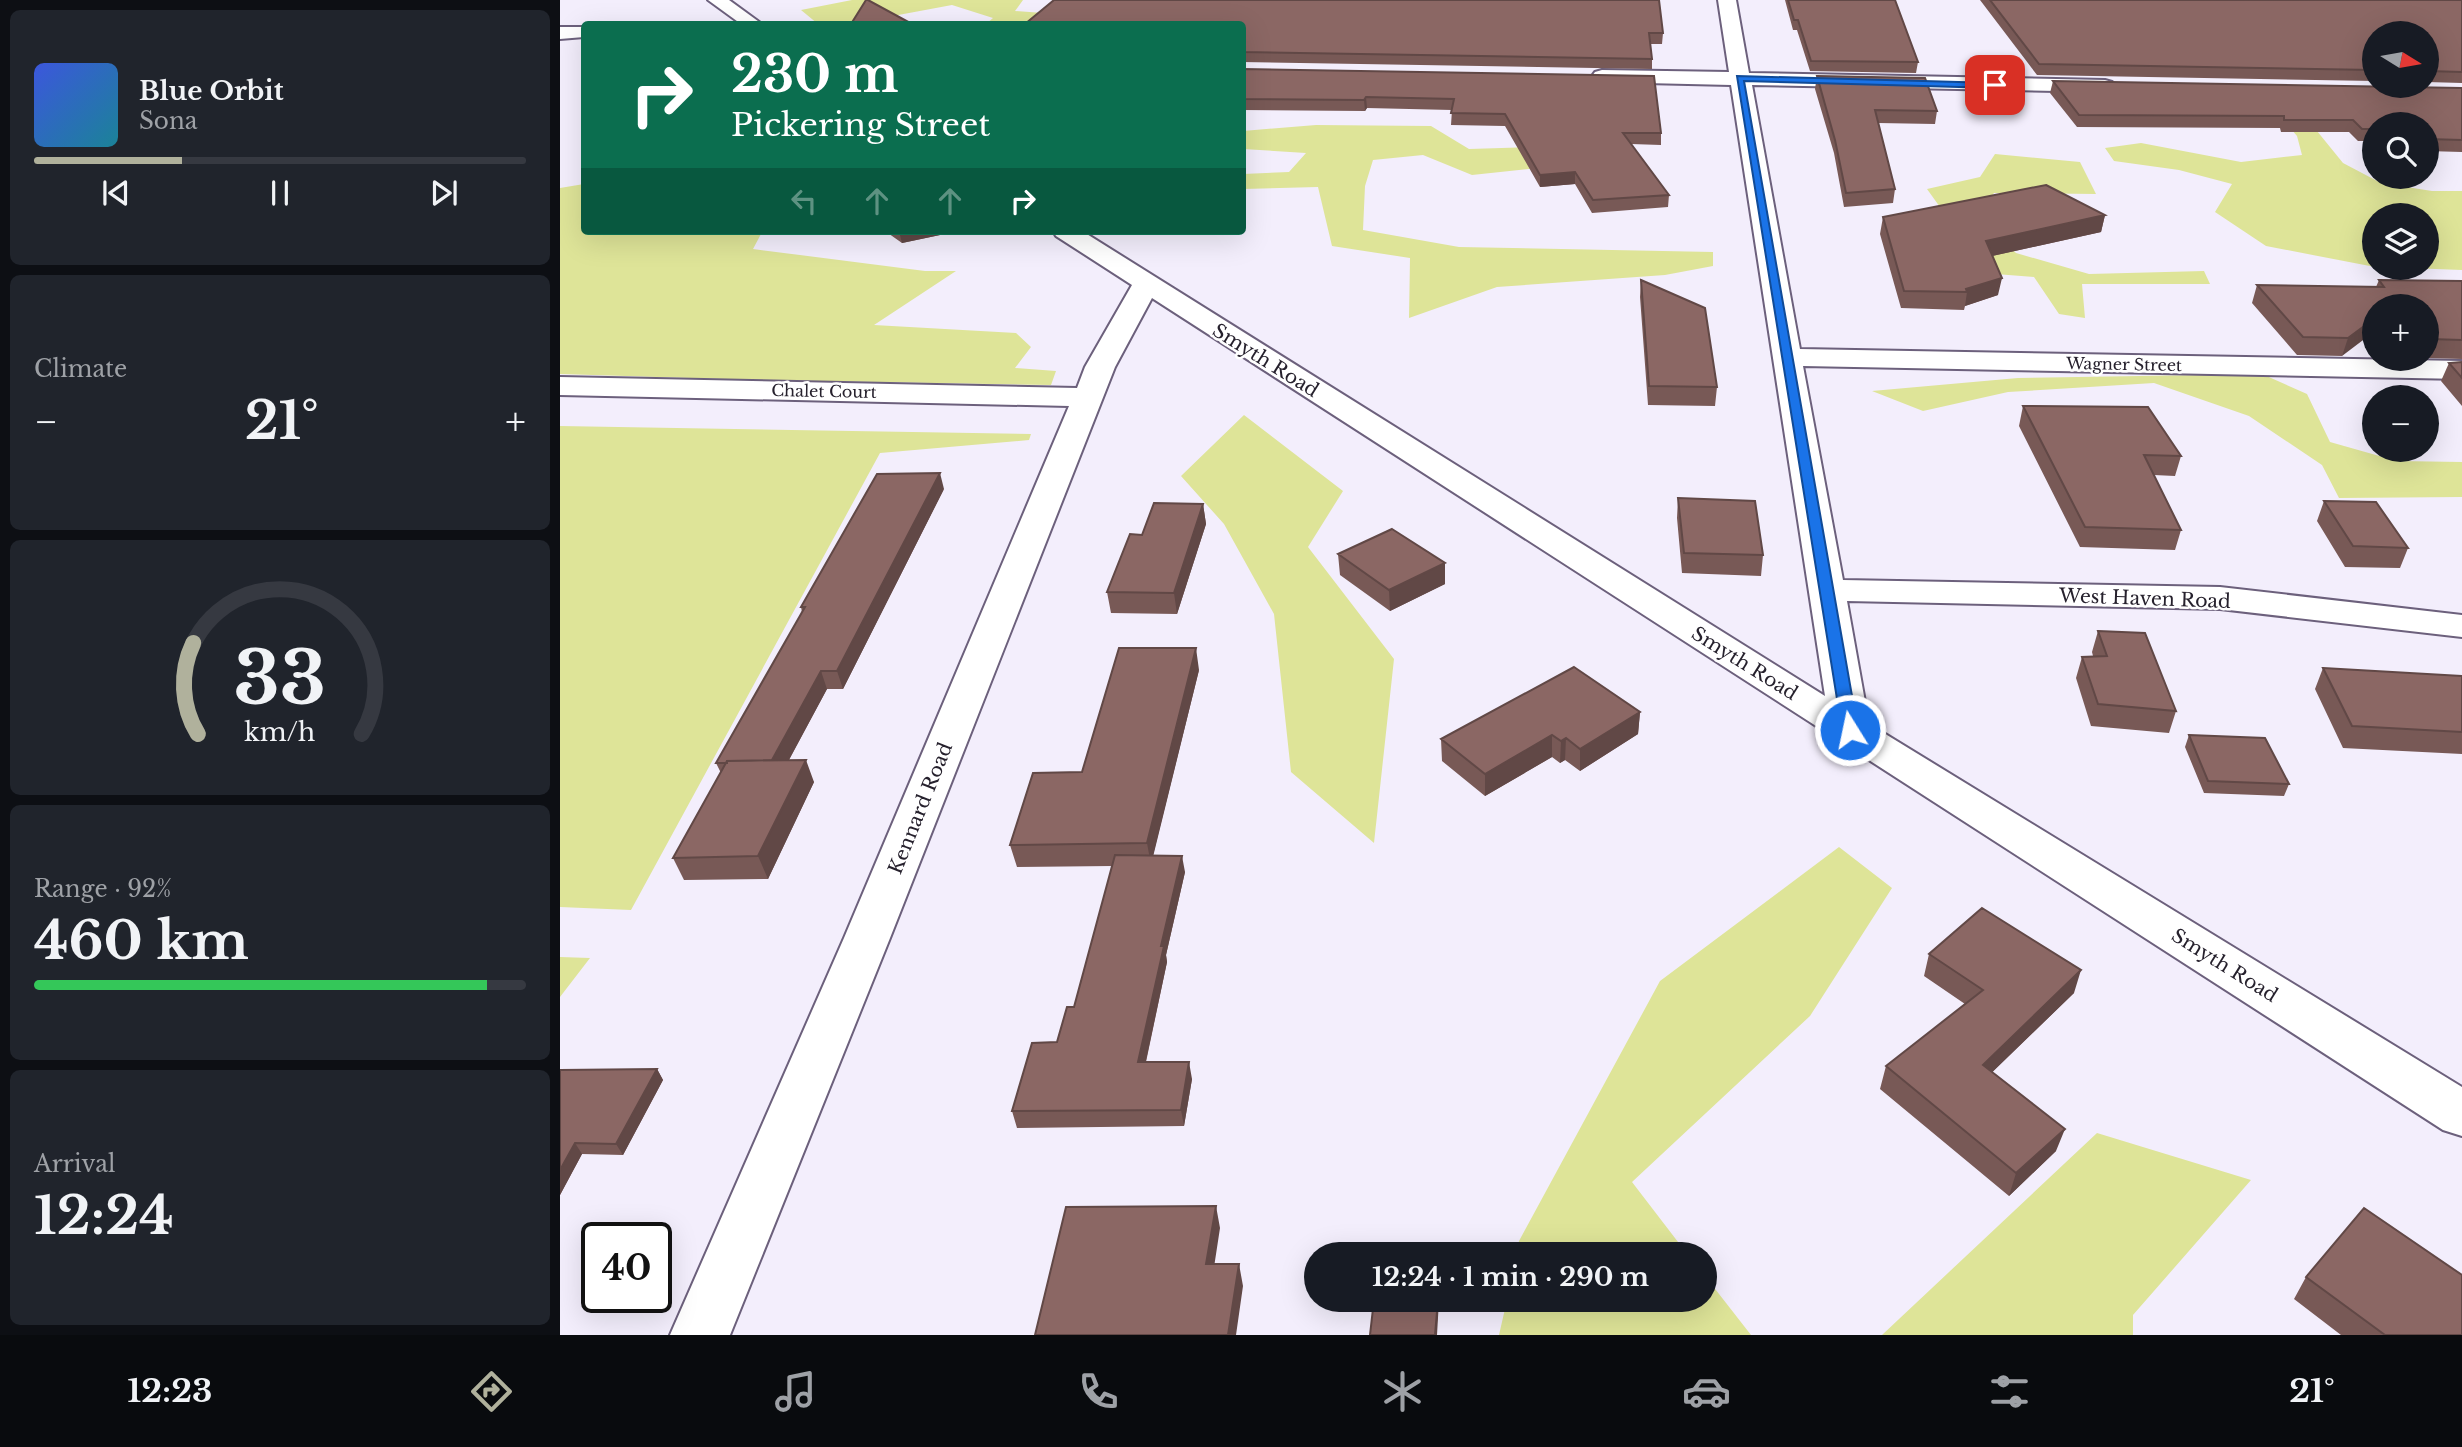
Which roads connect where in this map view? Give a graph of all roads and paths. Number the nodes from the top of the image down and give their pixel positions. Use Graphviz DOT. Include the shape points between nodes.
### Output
graph roads {
  1 [pos="717,0"];
  2 [pos="1727,0"];
  3 [pos="748,21"];
  4 [pos="581,32"];
  5 [pos="560,33"];
  6 [pos="1588,76"];
  7 [pos="1740,78"];
  8 [pos="2122,86"];
  9 [pos="1071,235"];
  10 [pos="1146,285"];
  11 [pos="1787,357"];
  12 [pos="2462,370"];
  13 [pos="560,386"];
  14 [pos="560,408"];
  15 [pos="1083,409"];
  16 [pos="1826,590"];
  17 [pos="2462,626"];
  18 [pos="1850,730"];
  19 [pos="2462,1114"];
  20 [pos="700,1335"];
  1 -- 3 [label="street"];
  2 -- 7 [label="street"];
  4 -- 5 [label="street"];
  6 -- 7 [label="street"];
  7 -- 8 [label="street"];
  7 -- 11 [label="street"];
  9 -- 10 [label="street, Smyth Road"];
  10 -- 15 [label="street, Kennard Road"];
  10 -- 18 [label="street, Smyth Road"];
  11 -- 12 [label="street, Wagner Street"];
  11 -- 16 [label="street"];
  13 -- 15 [label="street, Chalet Court"];
  14 -- 15 [label="street, Chalet Court"];
  15 -- 20 [label="street, Kennard Road"];
  16 -- 17 [label="street, West Haven Road" via="2220,598"];
  16 -- 18 [label="street"];
  18 -- 19 [label="street, Smyth Road"];
}
